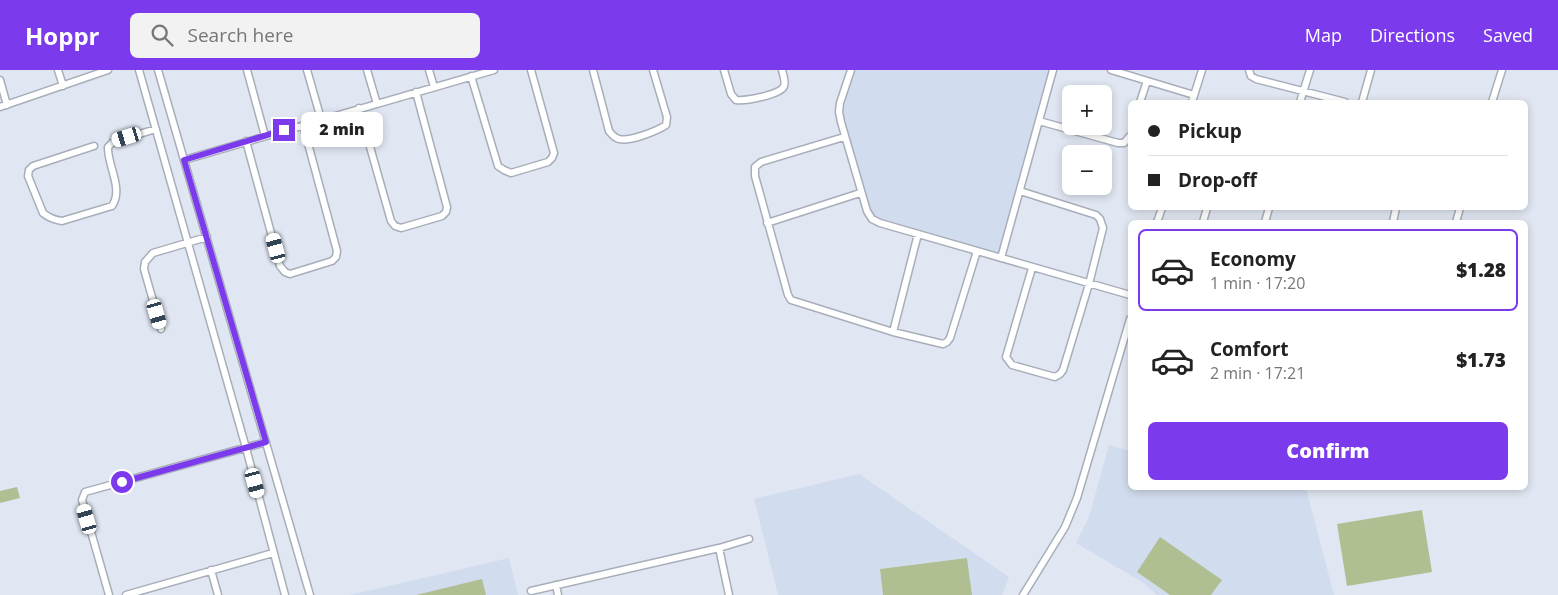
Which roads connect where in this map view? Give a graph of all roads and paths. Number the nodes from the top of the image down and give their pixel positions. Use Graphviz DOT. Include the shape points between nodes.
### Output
graph roads {
  1 [pos="58,70"];
  2 [pos="108,70"];
  3 [pos="139,70"];
  4 [pos="158,70"];
  5 [pos="247,70"];
  6 [pos="307,70"];
  7 [pos="367,70"];
  8 [pos="429,70"];
  9 [pos="492,70"];
  10 [pos="531,70"];
  11 [pos="593,70"];
  12 [pos="653,70"];
  13 [pos="724,70"];
  14 [pos="782,70"];
  15 [pos="851,70"];
  16 [pos="1053,70"];
  17 [pos="1111,70"];
  18 [pos="1202,70"];
  19 [pos="1249,70"];
  20 [pos="1310,70"];
  21 [pos="1371,70"];
  22 [pos="1502,70"];
  23 [pos="471,76"];
  24 [pos="0,80"];
  25 [pos="1147,81"];
  26 [pos="64,86"];
  27 [pos="434,87"];
  28 [pos="416,92"];
  29 [pos="1303,92"];
  30 [pos="1194,95"];
  31 [pos="1141,100"];
  32 [pos="1193,100"];
  33 [pos="1301,100"];
  34 [pos="1337,100"];
  35 [pos="1363,100"];
  36 [pos="1493,100"];
  37 [pos="377,104"];
  38 [pos="3,106"];
  39 [pos="359,108"];
  40 [pos="321,120"];
  41 [pos="1039,121"];
  42 [pos="303,125"];
  43 [pos="156,129"];
  44 [pos="265,136"];
  45 [pos="844,137"];
  46 [pos="1128,138"];
  47 [pos="246,141"];
  48 [pos="94,146"];
  49 [pos="184,160"];
  50 [pos="1020,191"];
  51 [pos="860,193"];
  52 [pos="767,223"];
  53 [pos="918,234"];
  54 [pos="207,237"];
  55 [pos="188,242"];
  56 [pos="977,252"];
  57 [pos="1001,258"];
  58 [pos="1032,268"];
  59 [pos="1089,284"];
  60 [pos="1128,294"];
  61 [pos="1128,326"];
  62 [pos="161,329"];
  63 [pos="893,332"];
  64 [pos="266,442"];
  65 [pos="246,448"];
  66 [pos="749,539"];
  67 [pos="719,548"];
  68 [pos="273,553"];
  69 [pos="211,570"];
  70 [pos="556,585"];
  71 [pos="531,590"];
  72 [pos="108,595"];
  73 [pos="126,595"];
  74 [pos="218,595"];
  75 [pos="285,595"];
  76 [pos="310,595"];
  77 [pos="558,595"];
  78 [pos="729,595"];
  79 [pos="1023,595"];
  1 -- 26 [label="street"];
  2 -- 26 [label="street"];
  3 -- 43 [label="street"];
  4 -- 49 [label="street"];
  5 -- 44 [label="street"];
  6 -- 40 [label="street"];
  7 -- 37 [label="street"];
  8 -- 27 [label="street"];
  9 -- 23 [label="street"];
  10 -- 23 [label="street" via="554,153 548,162 511,173 498,166"];
  11 -- 12 [label="street" via="609,131 627,140 666,124 667,117"];
  13 -- 14 [label="street" via="736,100 779,92 785,83"];
  15 -- 45 [label="street" via="839,112"];
  16 -- 41 [label="street"];
  17 -- 25 [label="street"];
  18 -- 30 [label="street"];
  19 -- 29 [label="street" via="1256,79"];
  20 -- 29 [label="street"];
  21 -- 35 [label="street"];
  22 -- 36 [label="street"];
  23 -- 27 [label="street"];
  24 -- 38 [label="street"];
  25 -- 30 [label="street"];
  25 -- 31 [label="street"];
  26 -- 38 [label="street"];
  27 -- 28 [label="street"];
  28 -- 37 [label="street"];
  28 -- 39 [label="street" via="447,207 442,216 401,228 391,221"];
  29 -- 33 [label="street"];
  29 -- 34 [label="street"];
  30 -- 32 [label="street"];
  37 -- 39 [label="street"];
  39 -- 40 [label="street"];
  40 -- 42 [label="street"];
  41 -- 46 [label="street" via="1118,144"];
  41 -- 50 [label="street"];
  42 -- 44 [label="street"];
  42 -- 47 [label="street" via="338,251 332,261 290,274 280,266"];
  43 -- 48 [label="street" via="108,146 117,193 112,206 62,221 48,217 43,213 28,170"];
  43 -- 55 [label="street"];
  44 -- 47 [label="street"];
  45 -- 51 [label="street"];
  45 -- 52 [label="street" via="761,162 755,167"];
  47 -- 49 [label="street"];
  49 -- 54 [label="street"];
  50 -- 57 [label="street"];
  50 -- 59 [label="street" via="1100,219 1103,231"];
  51 -- 52 [label="street"];
  51 -- 53 [label="street" via="872,218"];
  52 -- 63 [label="street" via="791,300"];
  53 -- 56 [label="street"];
  53 -- 63 [label="street"];
  54 -- 55 [label="street"];
  54 -- 64 [label="street"];
  55 -- 62 [label="street" via="153,253 145,262 144,269"];
  55 -- 65 [label="street"];
  56 -- 57 [label="street"];
  56 -- 63 [label="street" via="947,342 940,344"];
  57 -- 58 [label="street"];
  58 -- 59 [label="street"];
  58 -- 59 [label="street" via="1006,354 1009,363 1015,366 1055,376 1060,374"];
  59 -- 60 [label="street"];
  61 -- 79 [label="street" via="1077,498 1065,528"];
  64 -- 65 [label="street"];
  64 -- 76 [label="street"];
  65 -- 68 [label="street"];
  65 -- 72 [label="street" via="85,492 82,500"];
  66 -- 67 [label="street"];
  67 -- 70 [label="street"];
  67 -- 78 [label="street"];
  68 -- 69 [label="street"];
  68 -- 75 [label="street"];
  69 -- 73 [label="street"];
  69 -- 74 [label="street"];
  70 -- 71 [label="street"];
  70 -- 77 [label="street"];
}
